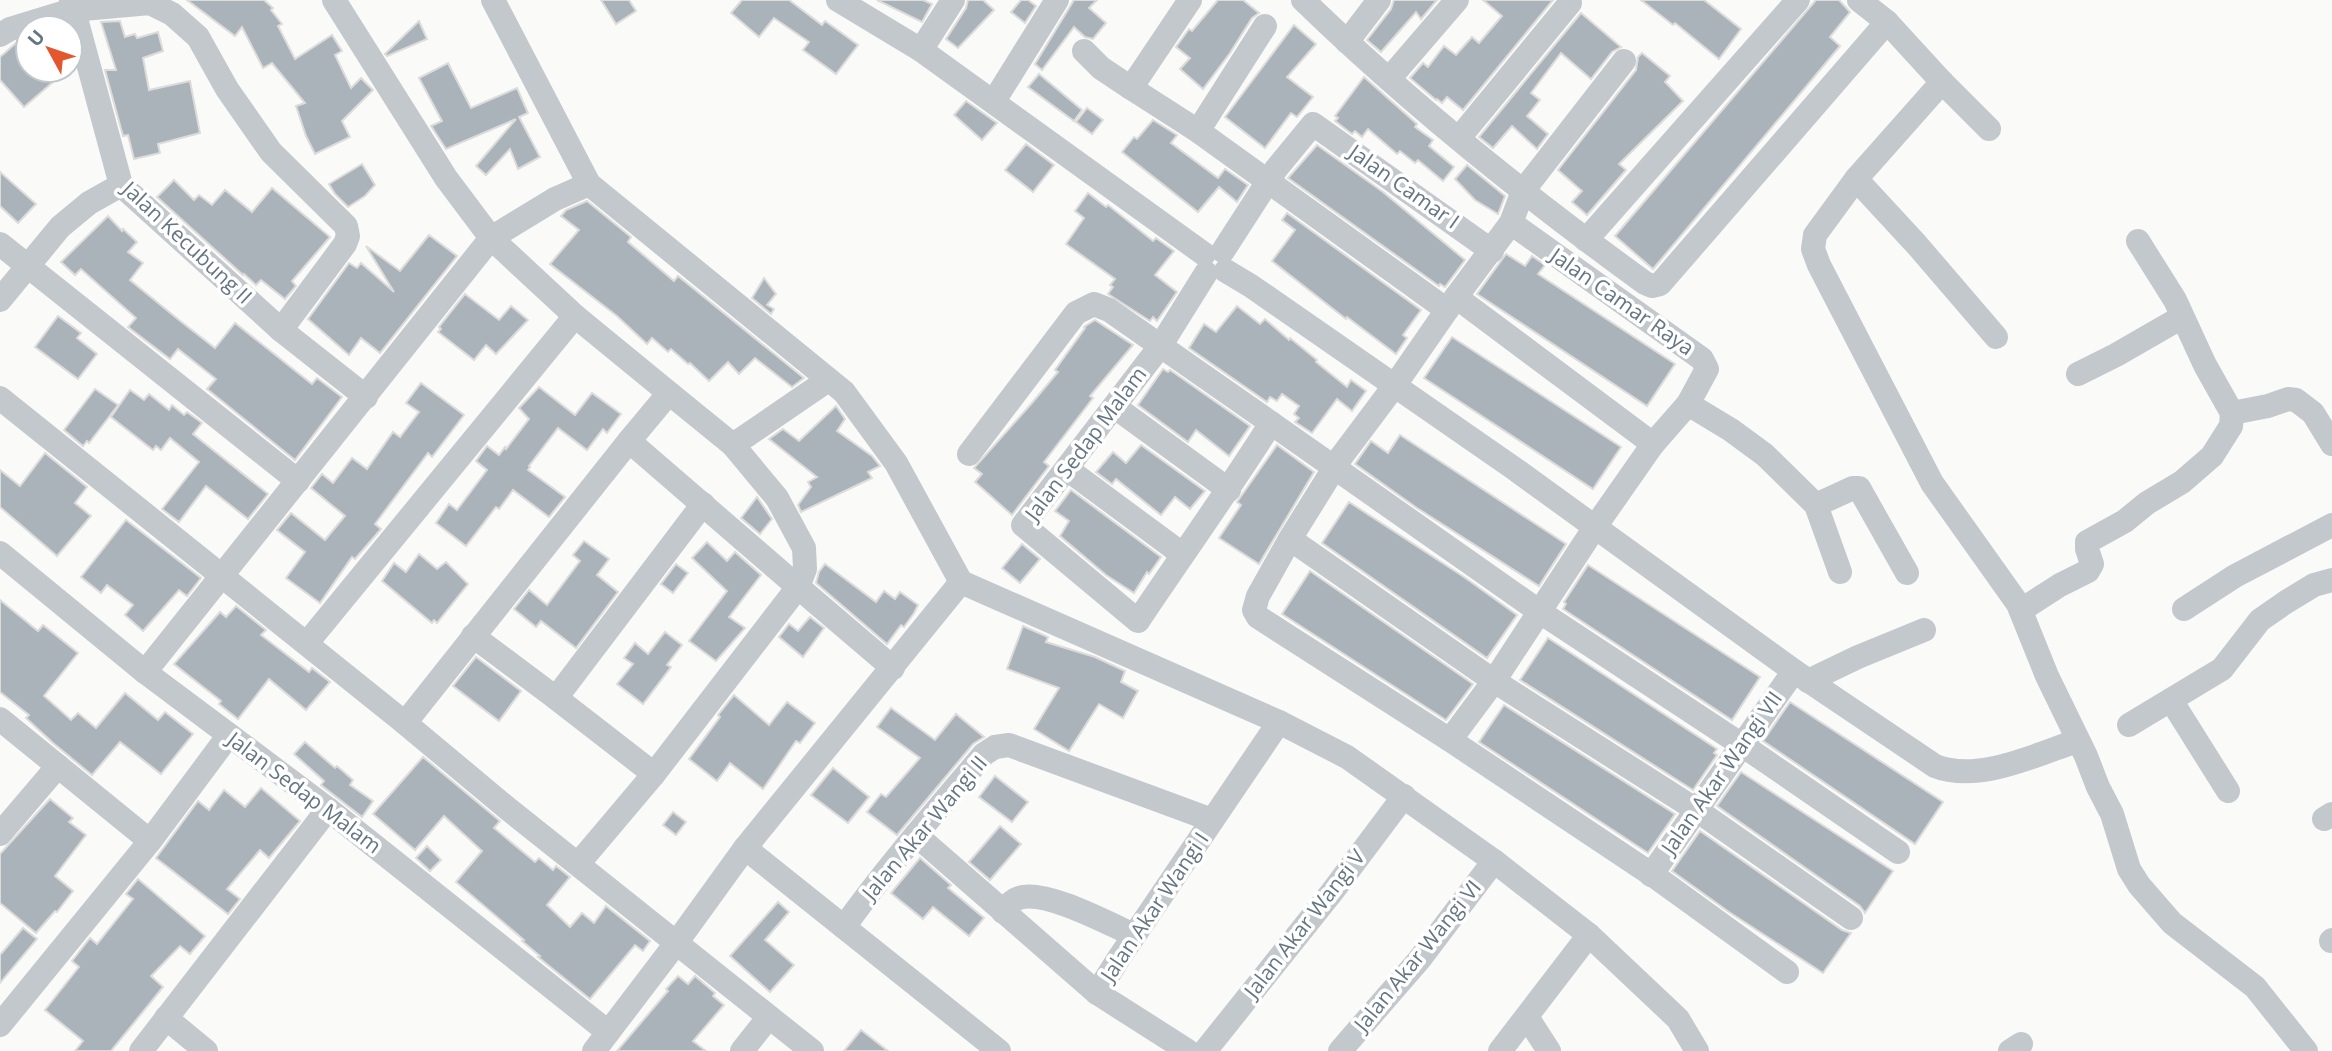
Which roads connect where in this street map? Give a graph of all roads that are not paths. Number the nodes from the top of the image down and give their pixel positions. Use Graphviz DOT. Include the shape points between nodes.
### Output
graph roads {
  1 [pos="334,0"];
  2 [pos="493,0"];
  3 [pos="953,0"];
  4 [pos="1057,0"];
  5 [pos="1190,0"];
  6 [pos="1303,0"];
  7 [pos="1379,0"];
  8 [pos="1457,0"];
  9 [pos="1798,0"];
  10 [pos="1859,0"];
  11 [pos="848,2"];
  12 [pos="1570,3"];
  13 [pos="71,5"];
  14 [pos="1886,22"];
  15 [pos="1265,26"];
  16 [pos="0,35"];
  17 [pos="1347,42"];
  18 [pos="921,50"];
  19 [pos="1084,51"];
  20 [pos="1624,61"];
  21 [pos="1389,79"];
  22 [pos="1942,82"];
  23 [pos="1131,88"];
  24 [pos="994,101"];
  25 [pos="1316,125"];
  26 [pos="1989,129"];
  27 [pos="1198,131"];
  28 [pos="1459,138"];
  29 [pos="1856,179"];
  30 [pos="1269,181"];
  31 [pos="589,184"];
  32 [pos="121,185"];
  33 [pos="1522,191"];
  34 [pos="1511,223"];
  35 [pos="491,239"];
  36 [pos="1586,240"];
  37 [pos="2138,241"];
  38 [pos="0,244"];
  39 [pos="1492,251"];
  40 [pos="1215,262"];
  41 [pos="26,266"];
  42 [pos="0,300"];
  43 [pos="1452,303"];
  44 [pos="575,316"];
  45 [pos="2182,317"];
  46 [pos="281,330"];
  47 [pos="1996,337"];
  48 [pos="1161,345"];
  49 [pos="2078,374"];
  50 [pos="828,380"];
  51 [pos="1395,385"];
  52 [pos="669,393"];
  53 [pos="366,397"];
  54 [pos="0,398"];
  55 [pos="1688,404"];
  56 [pos="1115,407"];
  57 [pos="2232,413"];
  58 [pos="1270,423"];
  59 [pos="629,441"];
  60 [pos="1653,444"];
  61 [pos="2332,444"];
  62 [pos="733,445"];
  63 [pos="969,454"];
  64 [pos="1334,467"];
  65 [pos="1067,469"];
  66 [pos="298,481"];
  67 [pos="1229,490"];
  68 [pos="703,504"];
  69 [pos="1816,505"];
  70 [pos="2332,525"];
  71 [pos="1595,527"];
  72 [pos="1290,540"];
  73 [pos="0,553"];
  74 [pos="1182,554"];
  75 [pos="1840,572"];
  76 [pos="1907,573"];
  77 [pos="220,575"];
  78 [pos="2332,580"];
  79 [pos="961,582"];
  80 [pos="798,587"];
  81 [pos="2184,609"];
  82 [pos="2021,610"];
  83 [pos="1541,612"];
  84 [pos="1924,630"];
  85 [pos="473,636"];
  86 [pos="307,643"];
  87 [pos="893,668"];
  88 [pos="145,672"];
  89 [pos="1801,676"];
  90 [pos="1494,681"];
  91 [pos="556,698"];
  92 [pos="2171,699"];
  93 [pos="0,719"];
  94 [pos="1279,722"];
  95 [pos="405,723"];
  96 [pos="2129,725"];
  97 [pos="229,736"];
  98 [pos="1450,740"];
  99 [pos="2077,741"];
  100 [pos="1742,745"];
  101 [pos="58,766"];
  102 [pos="654,774"];
  103 [pos="2228,791"];
  104 [pos="1404,796"];
  105 [pos="328,809"];
  106 [pos="1695,809"];
  107 [pos="1212,820"];
  108 [pos="0,834"];
  109 [pos="916,835"];
  110 [pos="150,841"];
  111 [pos="745,848"];
  112 [pos="1898,852"];
  113 [pos="1494,861"];
  114 [pos="578,864"];
  115 [pos="1651,875"];
  116 [pos="1003,912"];
  117 [pos="1851,918"];
  118 [pos="844,928"];
  119 [pos="1134,935"];
  120 [pos="1589,935"];
  121 [pos="677,942"];
  122 [pos="1787,972"];
  123 [pos="1097,993"];
  124 [pos="1527,1017"];
  125 [pos="166,1018"];
  126 [pos="768,1018"];
  127 [pos="0,1026"];
  128 [pos="601,1042"];
  129 [pos="982,1046"];
  130 [pos="141,1051"];
  131 [pos="206,1051"];
  132 [pos="742,1051"];
  133 [pos="812,1051"];
  134 [pos="1188,1051"];
  135 [pos="1205,1051"];
  136 [pos="1340,1051"];
  137 [pos="1500,1051"];
  138 [pos="1549,1051"];
  139 [pos="1697,1051"];
  140 [pos="2306,1051"];
  1 -- 35 [label="street" via="446,178"];
  2 -- 31 [label="street"];
  3 -- 18 [label="street"];
  4 -- 24 [label="street"];
  5 -- 23 [label="street"];
  6 -- 17 [label="street"];
  7 -- 17 [label="street"];
  8 -- 21 [label="street"];
  9 -- 36 [label="street"];
  10 -- 14 [label="street"];
  11 -- 18 [label="street"];
  12 -- 28 [label="street"];
  13 -- 16 [label="street"];
  13 -- 32 [label="street, Jalan Kecubung II"];
  13 -- 46 [label="street" via="150,3 186,24 271,152 346,226 345,244"];
  14 -- 22 [label="street"];
  14 -- 36 [label="street" via="1660,284 1644,283"];
  15 -- 27 [label="street"];
  17 -- 21 [label="street"];
  18 -- 24 [label="street"];
  19 -- 23 [label="street"];
  20 -- 33 [label="street"];
  21 -- 28 [label="street"];
  22 -- 26 [label="street"];
  22 -- 29 [label="street"];
  23 -- 27 [label="street"];
  24 -- 40 [label="street"];
  25 -- 30 [label="street, Jalan Sedap Malam" via="1308,128"];
  25 -- 39 [label="street, Jalan Camar I"];
  27 -- 30 [label="street"];
  28 -- 33 [label="street"];
  29 -- 47 [label="street"];
  29 -- 82 [label="street" via="1815,235 1813,249 1819,265 1932,484"];
  30 -- 40 [label="street, Jalan Sedap Malam"];
  30 -- 43 [label="street"];
  31 -- 35 [label="street" via="555,199"];
  31 -- 50 [label="street"];
  32 -- 41 [label="street" via="60,227"];
  32 -- 46 [label="street, Jalan Kecubung II"];
  33 -- 34 [label="street"];
  33 -- 36 [label="street"];
  34 -- 39 [label="street"];
  34 -- 55 [label="street, Jalan Camar Raya" via="1702,359 1707,369"];
  35 -- 44 [label="street"];
  35 -- 53 [label="street"];
  37 -- 45 [label="street"];
  38 -- 41 [label="street"];
  39 -- 43 [label="street"];
  40 -- 48 [label="street, Jalan Sedap Malam"];
  40 -- 51 [label="street"];
  41 -- 42 [label="street"];
  41 -- 66 [label="street"];
  43 -- 51 [label="street"];
  43 -- 60 [label="street"];
  44 -- 52 [label="street"];
  44 -- 86 [label="street"];
  45 -- 49 [label="street"];
  45 -- 57 [label="street"];
  46 -- 53 [label="street, Jalan Kecubung II"];
  48 -- 56 [label="street, Jalan Sedap Malam"];
  48 -- 58 [label="street"];
  48 -- 63 [label="street" via="1102,307 1094,304 1076,313"];
  50 -- 62 [label="street"];
  50 -- 79 [label="street" via="844,392 896,463"];
  51 -- 64 [label="street"];
  51 -- 71 [label="street"];
  52 -- 59 [label="street"];
  52 -- 62 [label="street"];
  53 -- 66 [label="street"];
  54 -- 77 [label="street"];
  55 -- 60 [label="street, Jalan Camar Raya"];
  55 -- 69 [label="street" via="1765,455"];
  56 -- 65 [label="street, Jalan Sedap Malam"];
  56 -- 67 [label="street"];
  57 -- 61 [label="street" via="2296,400 2313,413"];
  57 -- 82 [label="street" via="2231,426 2211,456 2182,482 2087,542 2089,570"];
  58 -- 64 [label="street"];
  58 -- 67 [label="street"];
  59 -- 68 [label="street"];
  59 -- 85 [label="street"];
  60 -- 71 [label="street, Jalan Camar Raya"];
  62 -- 80 [label="street" via="777,498 804,548 805,569"];
  64 -- 72 [label="street"];
  64 -- 83 [label="street"];
  65 -- 74 [label="street"];
  65 -- 74 [label="street, Jalan Sedap Malam" via="1023,525 1138,621"];
  66 -- 77 [label="street"];
  67 -- 74 [label="street"];
  68 -- 80 [label="street"];
  68 -- 91 [label="street"];
  69 -- 75 [label="street"];
  69 -- 76 [label="street" via="1861,488"];
  70 -- 81 [label="street" via="2235,576"];
  71 -- 83 [label="street, Jalan Camar Raya"];
  71 -- 89 [label="street"];
  72 -- 90 [label="street"];
  72 -- 98 [label="street" via="1258,596 1254,610 1258,617"];
  73 -- 88 [label="street, Jalan Sedap Malam"];
  77 -- 86 [label="street"];
  77 -- 88 [label="street"];
  78 -- 92 [label="street" via="2260,620 2222,669"];
  79 -- 87 [label="street"];
  79 -- 94 [label="street"];
  80 -- 87 [label="street"];
  80 -- 102 [label="street"];
  82 -- 99 [label="street"];
  83 -- 90 [label="street, Jalan Camar Raya"];
  83 -- 100 [label="street"];
  84 -- 89 [label="street"];
  85 -- 91 [label="street"];
  85 -- 95 [label="street"];
  86 -- 95 [label="street"];
  87 -- 111 [label="street"];
  88 -- 97 [label="street, Jalan Sedap Malam"];
  89 -- 99 [label="street" via="1946,770 1980,772"];
  89 -- 100 [label="street, Jalan Akar Wangi VII"];
  90 -- 98 [label="street, Jalan Camar Raya"];
  90 -- 106 [label="street"];
  91 -- 102 [label="street"];
  92 -- 96 [label="street"];
  92 -- 103 [label="street"];
  93 -- 101 [label="street"];
  94 -- 104 [label="street" via="1347,757"];
  94 -- 107 [label="street, Jalan Akar Wangi I"];
  95 -- 114 [label="street"];
  97 -- 105 [label="street, Jalan Sedap Malam"];
  97 -- 110 [label="street"];
  98 -- 115 [label="street"];
  99 -- 140 [label="street" via="2139,885 2172,923 2255,986"];
  100 -- 106 [label="street, Jalan Akar Wangi VII"];
  100 -- 112 [label="street"];
  101 -- 108 [label="street"];
  101 -- 110 [label="street"];
  102 -- 114 [label="street"];
  104 -- 113 [label="street"];
  104 -- 135 [label="street, Jalan Akar Wangi V"];
  105 -- 125 [label="street"];
  105 -- 128 [label="street, Jalan Sedap Malam"];
  106 -- 115 [label="street, Jalan Akar Wangi VII"];
  106 -- 117 [label="street"];
  107 -- 109 [label="street, Jalan Akar Wangi II" via="1009,745 984,754"];
  107 -- 119 [label="street, Jalan Akar Wangi I"];
  109 -- 116 [label="street"];
  109 -- 118 [label="street, Jalan Akar Wangi II"];
  110 -- 127 [label="street"];
  111 -- 118 [label="street"];
  111 -- 121 [label="street"];
  113 -- 120 [label="street"];
  113 -- 136 [label="street, Jalan Akar Wangi VI" via="1419,960"];
  114 -- 121 [label="street"];
  115 -- 122 [label="street"];
  116 -- 119 [label="street" via="1021,897 1048,898"];
  116 -- 123 [label="street"];
  118 -- 129 [label="street"];
  119 -- 123 [label="street, Jalan Akar Wangi I"];
  120 -- 124 [label="street"];
  120 -- 139 [label="street" via="1678,1019"];
  121 -- 126 [label="street"];
  121 -- 128 [label="street"];
  123 -- 134 [label="street"];
  124 -- 137 [label="street"];
  124 -- 138 [label="street"];
  125 -- 130 [label="street"];
  125 -- 131 [label="street"];
  126 -- 132 [label="street"];
  126 -- 133 [label="street"];
}
